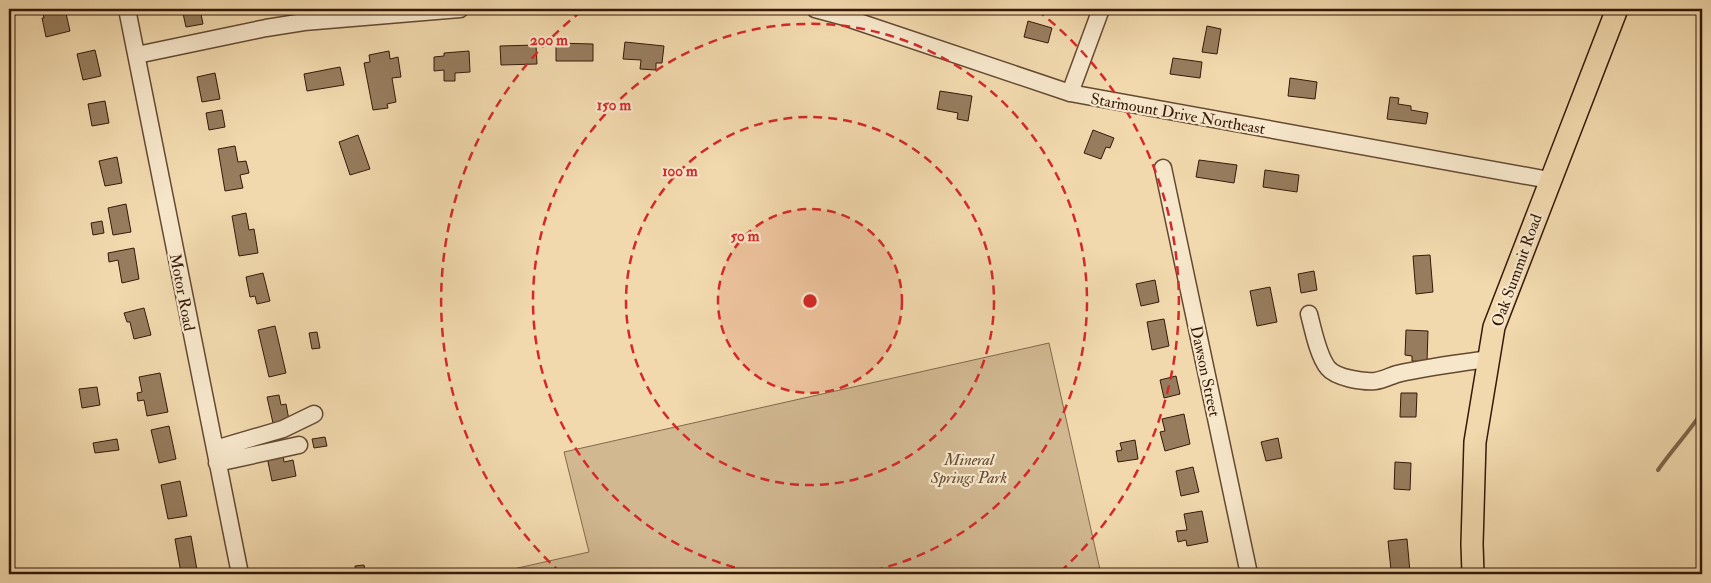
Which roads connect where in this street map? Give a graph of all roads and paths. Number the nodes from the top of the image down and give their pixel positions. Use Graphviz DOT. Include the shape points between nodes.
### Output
graph roads {
  1 [pos="127,9"];
  2 [pos="460,9"];
  3 [pos="815,9"];
  4 [pos="1101,9"];
  5 [pos="1617,9"];
  6 [pos="137,54"];
  7 [pos="1070,93"];
  8 [pos="1163,168"];
  9 [pos="1550,180"];
  10 [pos="1309,314"];
  11 [pos="1489,360"];
  12 [pos="314,414"];
  13 [pos="299,445"];
  14 [pos="216,456"];
  15 [pos="240,574"];
  16 [pos="1249,574"];
  17 [pos="1473,574"];
  1 -- 6 [label="street, Motor Road"];
  2 -- 6 [label="street" via="304,22"];
  3 -- 7 [label="street, Starmount Drive Northeast"];
  4 -- 7 [label="street"];
  5 -- 9 [label="main road, Oak Summit Road"];
  6 -- 14 [label="street, Motor Road"];
  7 -- 9 [label="street, Starmount Drive Northeast"];
  8 -- 16 [label="street, Dawson Street"];
  9 -- 11 [label="main road, Oak Summit Road" via="1494,327"];
  10 -- 11 [label="street" via="1328,369 1340,376 1376,381 1397,374"];
  11 -- 17 [label="main road, Oak Summit Road" via="1475,442"];
  12 -- 14 [label="street"];
  13 -- 14 [label="street"];
  14 -- 15 [label="street, Motor Road"];
}
